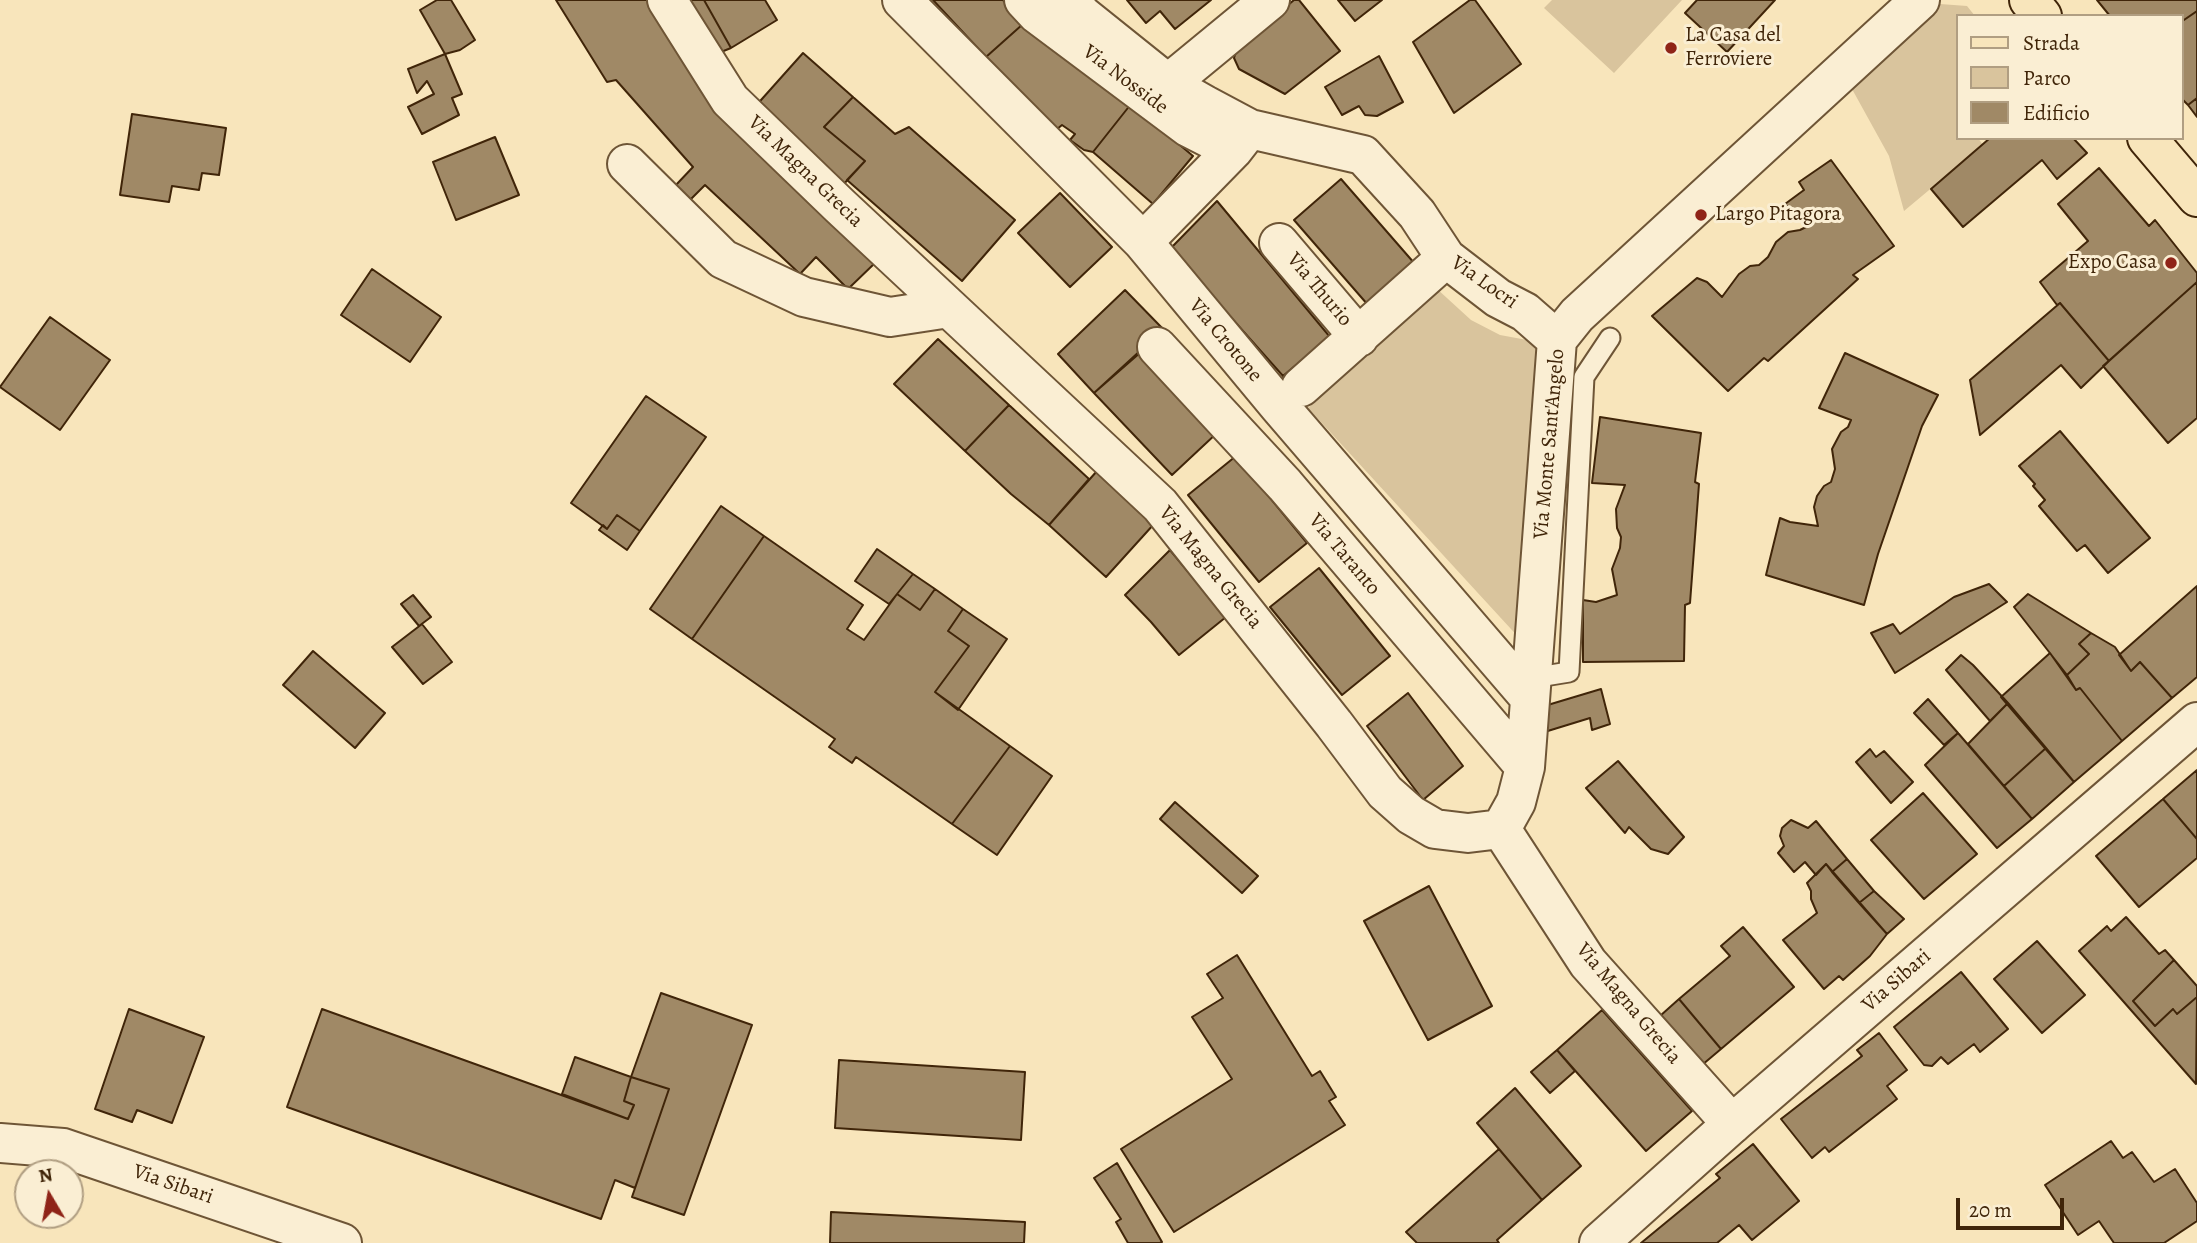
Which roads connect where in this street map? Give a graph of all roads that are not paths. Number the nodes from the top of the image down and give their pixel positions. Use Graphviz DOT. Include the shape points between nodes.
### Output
graph roads {
  1 [pos="667,0"];
  2 [pos="902,0"];
  3 [pos="1024,0"];
  4 [pos="1069,0"];
  5 [pos="1270,0"];
  6 [pos="1920,0"];
  7 [pos="2029,0"];
  8 [pos="2040,14"];
  9 [pos="1168,84"];
  10 [pos="1242,139"];
  11 [pos="2149,140"];
  12 [pos="627,164"];
  13 [pos="2197,197"];
  14 [pos="1143,242"];
  15 [pos="1279,243"];
  16 [pos="1446,258"];
  17 [pos="949,309"];
  18 [pos="1359,337"];
  19 [pos="1611,338"];
  20 [pos="1557,340"];
  21 [pos="1157,347"];
  22 [pos="1301,387"];
  23 [pos="1531,688"];
  24 [pos="2197,722"];
  25 [pos="1525,767"];
  26 [pos="1501,829"];
  27 [pos="1732,1124"];
  28 [pos="0,1143"];
  29 [pos="342,1243"];
  30 [pos="1599,1243"];
  1 -- 17 [label="street, Via Magna Grecia" via="730,100"];
  2 -- 14 [label="street, Via Crotone"];
  3 -- 10 [label="street, Via Nosside" via="1188,127"];
  4 -- 9 [label="street"];
  5 -- 9 [label="street"];
  6 -- 20 [label="street, Via Monte Sant'Angelo" via="1577,315"];
  7 -- 8 [label="main road"];
  9 -- 10 [label="street"];
  10 -- 14 [label="street"];
  10 -- 16 [label="street, Via Locri" via="1363,155 1416,214"];
  11 -- 13 [label="main road"];
  12 -- 17 [label="street" via="723,259 804,297 890,317"];
  14 -- 23 [label="street, Via Crotone" via="1279,406"];
  15 -- 18 [label="street, Via Thurio"];
  16 -- 18 [label="street"];
  16 -- 20 [label="street, Via Locri" via="1498,298 1525,312"];
  17 -- 26 [label="street, Via Magna Grecia" via="1160,505 1385,792 1411,816 1435,829 1468,833"];
  18 -- 22 [label="street"];
  19 -- 23 [label="lane" via="1584,377 1569,672"];
  20 -- 23 [label="street, Via Monte Sant'Angelo"];
  21 -- 25 [label="street, Via Taranto" via="1285,485"];
  23 -- 25 [label="street, Via Monte Sant'Angelo"];
  24 -- 27 [label="street, Via Sibari"];
  25 -- 26 [label="street, Via Monte Sant'Angelo" via="1516,802"];
  26 -- 27 [label="street, Via Magna Grecia" via="1588,963"];
  27 -- 30 [label="street, Via Sibari"];
  28 -- 29 [label="street, Via Sibari" via="63,1148"];
}
